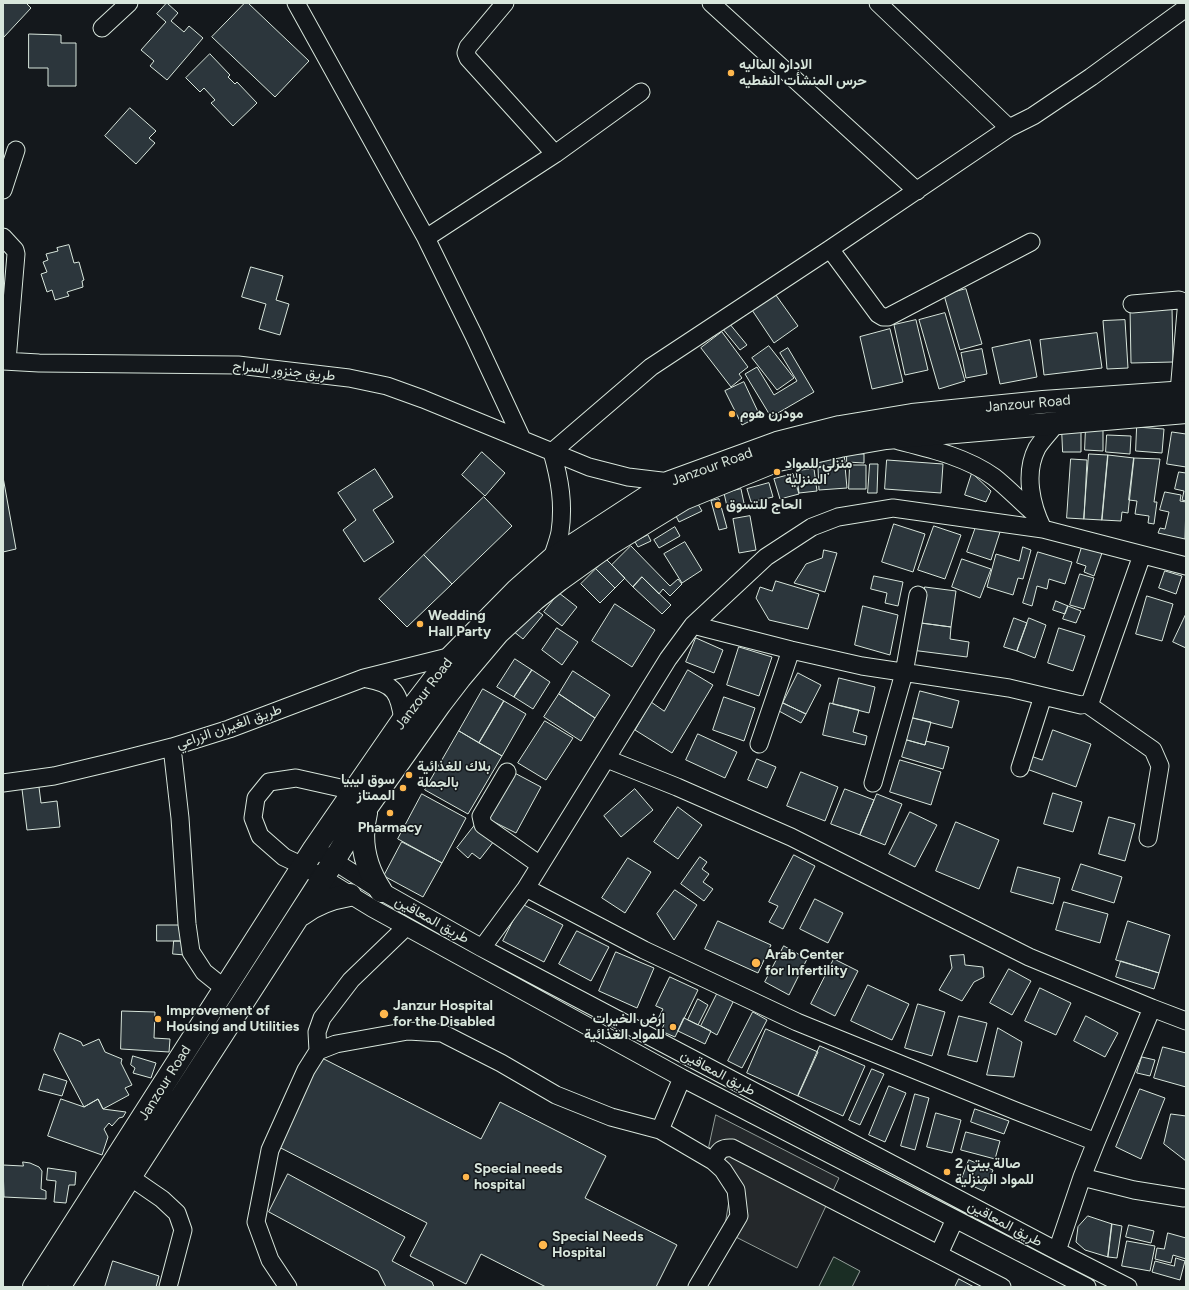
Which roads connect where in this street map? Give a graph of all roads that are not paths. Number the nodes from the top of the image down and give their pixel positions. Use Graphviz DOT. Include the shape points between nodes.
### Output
graph roads {
  1 [pos="129,3"];
  2 [pos="296,3"];
  3 [pos="505,3"];
  4 [pos="711,3"];
  5 [pos="878,3"];
  6 [pos="1186,8"];
  7 [pos="102,28"];
  8 [pos="641,92"];
  9 [pos="1009,128"];
  10 [pos="16,150"];
  11 [pos="555,154"];
  12 [pos="3,190"];
  13 [pos="917,190"];
  14 [pos="3,237"];
  15 [pos="426,238"];
  16 [pos="1031,242"];
  17 [pos="830,249"];
  18 [pos="1132,304"];
  19 [pos="1186,307"];
  20 [pos="1186,311"];
  21 [pos="5,361"];
  22 [pos="1184,399"];
  23 [pos="1056,424"];
  24 [pos="886,438"];
  25 [pos="522,439"];
  26 [pos="552,452"];
  27 [pos="670,482"];
  28 [pos="1039,521"];
  29 [pos="1142,555"];
  30 [pos="552,560"];
  31 [pos="1186,566"];
  32 [pos="918,595"];
  33 [pos="693,625"];
  34 [pos="791,650"];
  35 [pos="452,656"];
  36 [pos="904,672"];
  37 [pos="364,678"];
  38 [pos="1043,696"];
  39 [pos="1087,704"];
  40 [pos="403,720"];
  41 [pos="759,744"];
  42 [pos="172,747"];
  43 [pos="607,759"];
  44 [pos="1020,768"];
  45 [pos="507,772"];
  46 [pos="3,783"];
  47 [pos="873,783"];
  48 [pos="361,799"];
  49 [pos="1148,838"];
  50 [pos="309,857"];
  51 [pos="540,865"];
  52 [pos="328,870"];
  53 [pos="526,888"];
  54 [pos="381,891"];
  55 [pos="350,895"];
  56 [pos="296,920"];
  57 [pos="406,927"];
  58 [pos="482,948"];
  59 [pos="224,988"];
  60 [pos="1152,1008"];
  61 [pos="1186,1021"];
  62 [pos="318,1051"];
  63 [pos="682,1078"];
  64 [pos="660,1130"];
  65 [pos="1096,1142"];
  66 [pos="713,1161"];
  67 [pos="130,1177"];
  68 [pos="1082,1177"];
  69 [pos="1184,1198"];
  70 [pos="955,1219"];
  71 [pos="1015,1229"];
  72 [pos="1007,1246"];
  73 [pos="1057,1251"];
  74 [pos="939,1254"];
  75 [pos="34,1287"];
  76 [pos="60,1287"];
  77 [pos="168,1287"];
  78 [pos="288,1287"];
  79 [pos="697,1287"];
  80 [pos="1002,1287"];
  81 [pos="1087,1287"];
  82 [pos="1128,1287"];
  1 -- 7 [label="street"];
  2 -- 15 [label="street"];
  3 -- 11 [label="street" via="468,47 466,53"];
  4 -- 13 [label="street"];
  5 -- 9 [label="street"];
  6 -- 9 [label="street" via="1091,77 1033,116"];
  8 -- 11 [label="street"];
  9 -- 13 [label="street"];
  10 -- 12 [label="street"];
  11 -- 15 [label="street"];
  13 -- 17 [label="street"];
  14 -- 21 [label="street" via="16,254"];
  15 -- 25 [label="street"];
  16 -- 17 [label="street" via="888,317 878,314"];
  17 -- 26 [label="street" via="650,366"];
  18 -- 19 [label="street" via="1179,300 1184,302"];
  20 -- 22 [label="street"];
  21 -- 25 [label="street, طريق جنزور السراج" via="238,365 348,378 387,386"];
  22 -- 23 [label="main road, Janzour Road"];
  22 -- 27 [label="main road, Janzour Road" via="1043,402 912,415 840,427 777,443"];
  23 -- 24 [label="main road, Janzour Road"];
  23 -- 28 [label="street" via="1037,448 1031,466 1030,482"];
  24 -- 28 [label="street" via="930,448 969,463 994,477"];
  24 -- 48 [label="main road, Janzour Road" via="778,460 683,499 608,545 535,599 498,633"];
  25 -- 26 [label="street, طريق جنزور السراج"];
  26 -- 27 [label="street, طريق جنزور السراج" via="607,473"];
  26 -- 30 [label="street" via="562,506 560,533"];
  27 -- 30 [label="main road, Janzour Road"];
  28 -- 29 [label="street"];
  28 -- 33 [label="street" via="894,508 838,517 812,527 766,556"];
  29 -- 31 [label="street"];
  29 -- 39 [label="street" via="1091,700"];
  30 -- 35 [label="main road, Janzour Road" via="517,590"];
  32 -- 36 [label="street"];
  33 -- 34 [label="street"];
  33 -- 43 [label="street" via="668,659"];
  34 -- 36 [label="street" via="862,666"];
  34 -- 41 [label="street"];
  35 -- 37 [label="street, طريق الغيران الزراعي"];
  35 -- 40 [label="main road, Janzour Road"];
  36 -- 38 [label="street" via="1009,688"];
  36 -- 47 [label="street"];
  37 -- 40 [label="street" via="391,687 398,695"];
  37 -- 42 [label="street, طريق الغيران الزراعي" via="229,729"];
  38 -- 39 [label="street" via="1081,705"];
  38 -- 44 [label="street"];
  39 -- 49 [label="street" via="1153,750 1160,766"];
  40 -- 48 [label="main road, Janzour Road"];
  42 -- 46 [label="street, طريق الغيران الزراعي" via="54,776"];
  42 -- 59 [label="street" via="191,952 204,972"];
  43 -- 51 [label="street"];
  43 -- 60 [label="street" via="791,837 1029,957"];
  45 -- 51 [label="street" via="481,816 483,825"];
  48 -- 50 [label="main road, Janzour Road"];
  48 -- 50 [label="street, طريق المعاقين" via="296,778 269,782 256,798 253,818 260,836 284,857"];
  48 -- 52 [label="main road, Janzour Road"];
  48 -- 54 [label="main road" via="364,821 362,836 367,865"];
  50 -- 52 [label="street, طريق المعاقين"];
  50 -- 59 [label="main road, Janzour Road"];
  51 -- 53 [label="street"];
  52 -- 54 [label="street, طريق المعاقين"];
  52 -- 55 [label="street, طريق المعاقين"];
  52 -- 56 [label="main road, Janzour Road"];
  53 -- 58 [label="street"];
  53 -- 65 [label="street" via="644,950 797,1022"];
  54 -- 58 [label="street, طريق المعاقين"];
  55 -- 56 [label="main road" via="330,899 312,907"];
  55 -- 57 [label="street, طريق المعاقين"];
  56 -- 67 [label="main road, Janzour Road"];
  57 -- 62 [label="street" via="350,980 322,1018 317,1032"];
  57 -- 63 [label="street, طريق المعاقين"];
  58 -- 71 [label="street, طريق المعاقين"];
  59 -- 75 [label="main road, Janzour Road"];
  60 -- 61 [label="street"];
  60 -- 65 [label="street"];
  62 -- 64 [label="street" via="336,1044 408,1030 442,1033 501,1063 556,1096 611,1117"];
  62 -- 78 [label="street" via="306,1070 270,1150 256,1222 270,1260"];
  63 -- 64 [label="street"];
  63 -- 70 [label="street, طريق المعاقين"];
  64 -- 66 [label="street"];
  65 -- 68 [label="street"];
  66 -- 74 [label="street" via="724,1147 732,1148"];
  66 -- 79 [label="street" via="723,1170 736,1190 739,1216"];
  67 -- 76 [label="main road, Janzour Road"];
  67 -- 77 [label="street" via="177,1213 183,1230"];
  68 -- 69 [label="street"];
  68 -- 73 [label="street"];
  70 -- 72 [label="street, طريق المعاقين"];
  70 -- 74 [label="street"];
  71 -- 72 [label="street"];
  71 -- 73 [label="street, طريق المعاقين"];
  72 -- 81 [label="street, طريق المعاقين"];
  73 -- 82 [label="street, طريق المعاقين"];
  74 -- 80 [label="street"];
}
